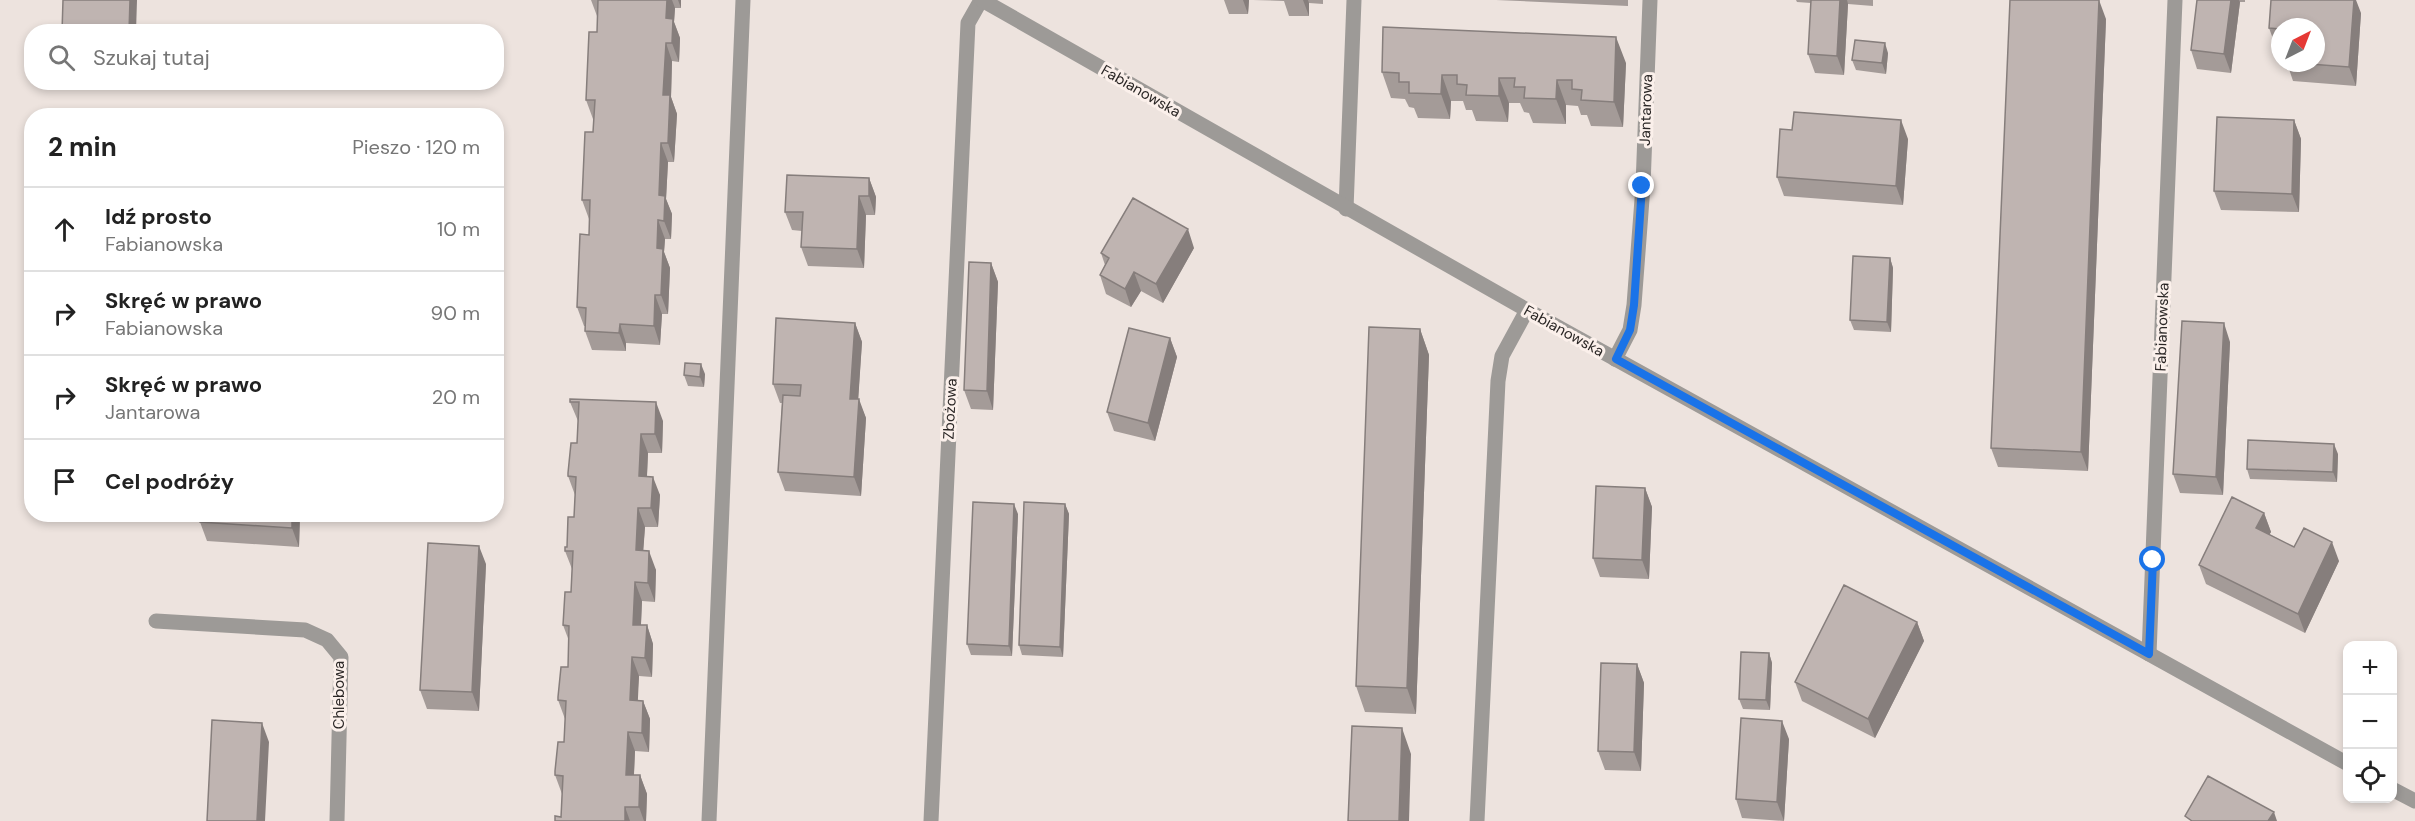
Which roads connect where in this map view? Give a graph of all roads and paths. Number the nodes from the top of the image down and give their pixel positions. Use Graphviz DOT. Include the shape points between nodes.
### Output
graph roads {
  1 [pos="743,0"];
  2 [pos="982,0"];
  3 [pos="1354,0"];
  4 [pos="1650,0"];
  5 [pos="2175,0"];
  6 [pos="1346,209"];
  7 [pos="1527,310"];
  8 [pos="1616,359"];
  9 [pos="156,621"];
  10 [pos="2149,654"];
  11 [pos="2343,761"];
  12 [pos="2397,792"];
  13 [pos="2415,801"];
  14 [pos="338,821"];
  15 [pos="709,821"];
  16 [pos="931,821"];
  17 [pos="1477,821"];
  1 -- 15 [label="street"];
  2 -- 6 [label="street, Fabianowska"];
  2 -- 16 [label="street, Zbożowa" via="968,23"];
  3 -- 6 [label="street"];
  4 -- 8 [label="street, Jantarowa" via="1634,305 1630,330"];
  5 -- 10 [label="street, Fabianowska"];
  6 -- 7 [label="street, Fabianowska"];
  7 -- 8 [label="street, Fabianowska"];
  7 -- 17 [label="street" via="1502,356 1498,381"];
  8 -- 10 [label="street, Fabianowska"];
  9 -- 14 [label="street, Chlebowa" via="305,630 327,640 341,657"];
  10 -- 11 [label="street, Fabianowska"];
  12 -- 13 [label="street"];
}
